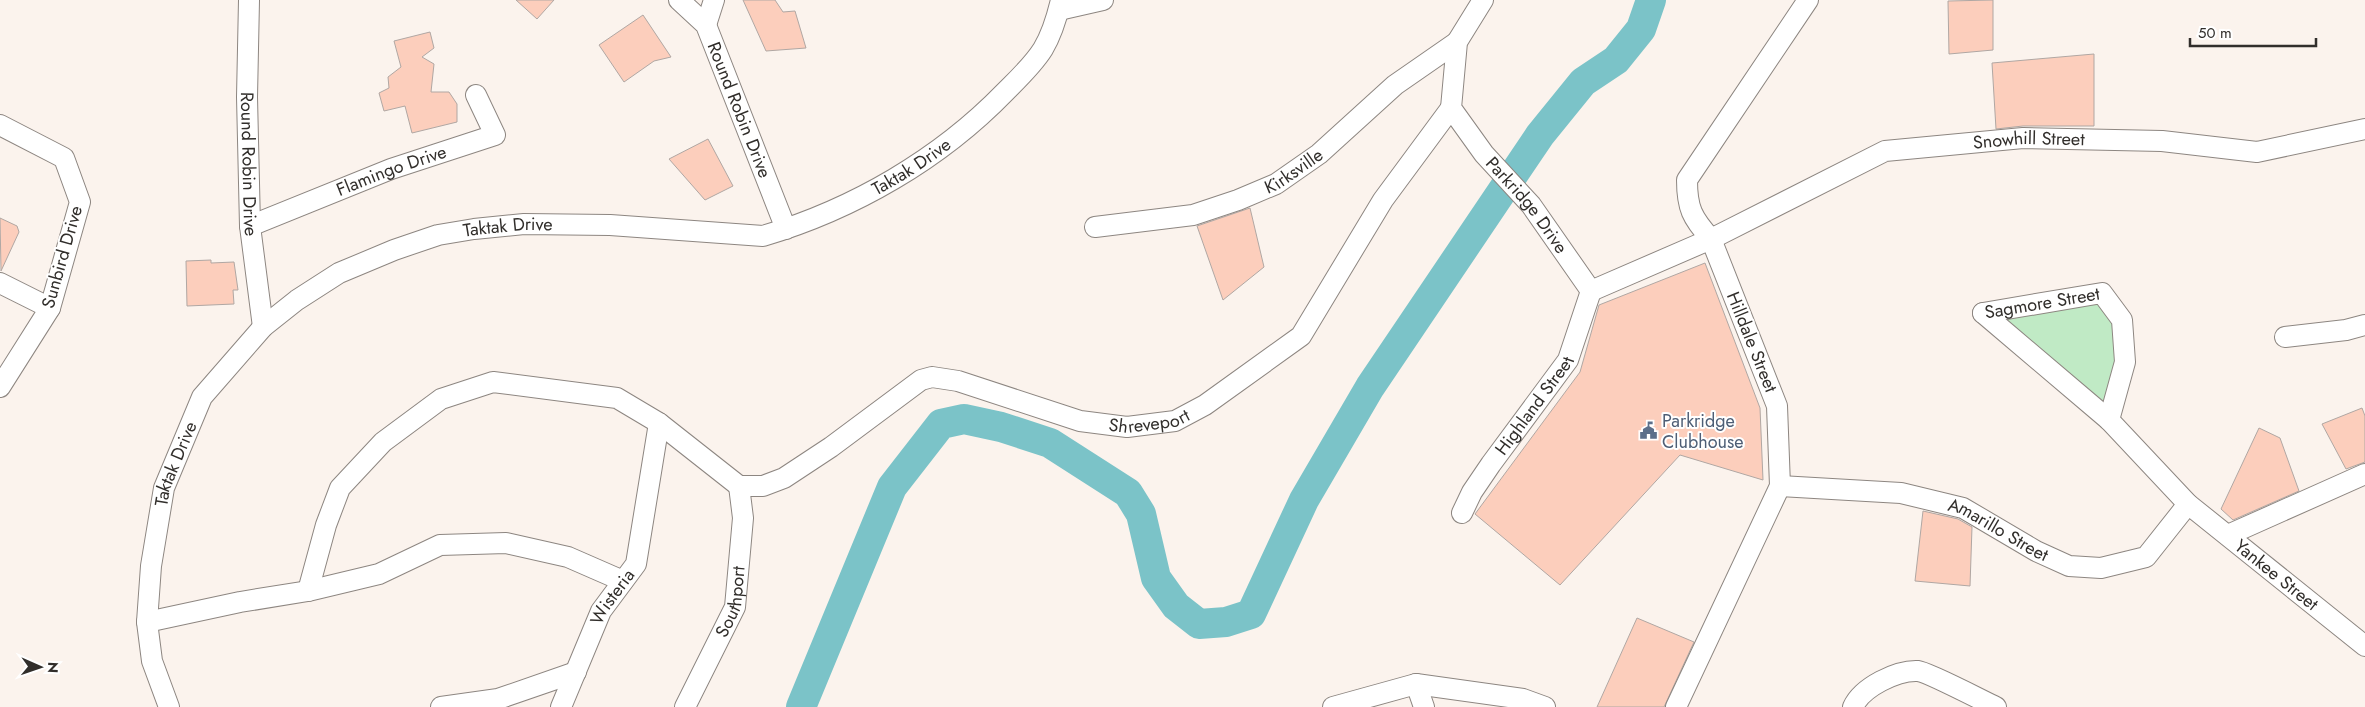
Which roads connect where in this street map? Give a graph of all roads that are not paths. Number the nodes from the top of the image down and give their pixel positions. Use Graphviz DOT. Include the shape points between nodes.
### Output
graph roads {
  1 [pos="249,0"];
  2 [pos="678,0"];
  3 [pos="714,0"];
  4 [pos="1103,0"];
  5 [pos="1483,0"];
  6 [pos="1808,0"];
  7 [pos="1060,5"];
  8 [pos="706,25"];
  9 [pos="1457,42"];
  10 [pos="476,95"];
  11 [pos="1451,108"];
  12 [pos="0,126"];
  13 [pos="2365,129"];
  14 [pos="250,226"];
  15 [pos="1095,227"];
  16 [pos="786,229"];
  17 [pos="1711,239"];
  18 [pos="0,283"];
  19 [pos="1591,291"];
  20 [pos="50,308"];
  21 [pos="2365,325"];
  22 [pos="263,327"];
  23 [pos="2285,337"];
  24 [pos="0,387"];
  25 [pos="2109,420"];
  26 [pos="659,422"];
  27 [pos="2365,474"];
  28 [pos="739,486"];
  29 [pos="1780,486"];
  30 [pos="2188,504"];
  31 [pos="1462,513"];
  32 [pos="2228,535"];
  33 [pos="623,581"];
  34 [pos="308,591"];
  35 [pos="147,622"];
  36 [pos="2363,643"];
  37 [pos="576,672"];
  38 [pos="1416,684"];
  39 [pos="169,707"];
  40 [pos="441,707"];
  41 [pos="561,707"];
  42 [pos="685,707"];
  43 [pos="1333,707"];
  44 [pos="1424,707"];
  45 [pos="1545,707"];
  46 [pos="1676,707"];
  47 [pos="1854,707"];
  48 [pos="1996,707"];
  1 -- 14 [label="street, Round Robin Drive"];
  2 -- 8 [label="street, Round Robin Drive"];
  3 -- 8 [label="street"];
  4 -- 7 [label="street, Taktak Drive"];
  5 -- 9 [label="street"];
  6 -- 17 [label="street, Hilldale Street" via="1687,180 1687,199 1694,221"];
  7 -- 16 [label="street, Taktak Drive" via="1042,50 970,126 940,150 869,192"];
  8 -- 16 [label="street, Round Robin Drive"];
  9 -- 11 [label="street"];
  9 -- 15 [label="street, Kirksville" via="1395,85 1318,154 1276,184 1193,215"];
  10 -- 14 [label="street, Flamingo Drive" via="495,135 390,169"];
  11 -- 19 [label="street, Parkridge Drive" via="1484,154 1531,205"];
  11 -- 28 [label="street, Shreveport" via="1383,200 1301,336 1205,406 1174,421 1127,428 1080,421 993,391 932,377 921,380 784,478 763,486"];
  12 -- 20 [label="street, Sunbird Drive" via="64,158 80,202"];
  13 -- 17 [label="street, Snowhill Street" via="2257,152 2162,141 2023,138 1885,151"];
  14 -- 22 [label="street, Round Robin Drive"];
  16 -- 22 [label="street, Taktak Drive" via="763,236 610,225 524,224 438,235 339,273"];
  17 -- 19 [label="street"];
  17 -- 29 [label="street, Hilldale Street" via="1777,406"];
  18 -- 20 [label="street"];
  19 -- 31 [label="street, Highland Street" via="1568,360 1482,478"];
  20 -- 24 [label="street, Sunbird Drive"];
  21 -- 23 [label="street"];
  22 -- 35 [label="street, Taktak Drive" via="202,397 164,488 151,566"];
  25 -- 25 [label="street, Sagmore Street" via="2064,382 1982,313 2102,293 2122,320 2125,362"];
  25 -- 30 [label="street, Sagmore Street"];
  26 -- 28 [label="street"];
  26 -- 33 [label="street, Wisteria" via="636,564"];
  26 -- 34 [label="street" via="617,398 493,382 441,399 383,442 340,488"];
  27 -- 32 [label="street"];
  28 -- 42 [label="street, Southport" via="743,518 735,607"];
  29 -- 30 [label="street, Amarillo Street" via="1901,493 1964,508 2068,566 2101,568 2146,557"];
  29 -- 46 [label="street, Hilldale Street"];
  30 -- 32 [label="street, Yankee Street"];
  32 -- 36 [label="street, Yankee Street"];
  33 -- 34 [label="street" via="568,557 506,543 440,545 379,574"];
  33 -- 37 [label="street, Wisteria" via="601,611"];
  34 -- 35 [label="street"];
  35 -- 39 [label="street, Taktak Drive" via="152,661"];
  37 -- 40 [label="street" via="498,698"];
  37 -- 41 [label="street, Wisteria"];
  38 -- 43 [label="street"];
  38 -- 44 [label="street"];
  38 -- 45 [label="street" via="1523,699"];
  47 -- 48 [label="street" via="1857,698 1884,679 1919,671"];
}
